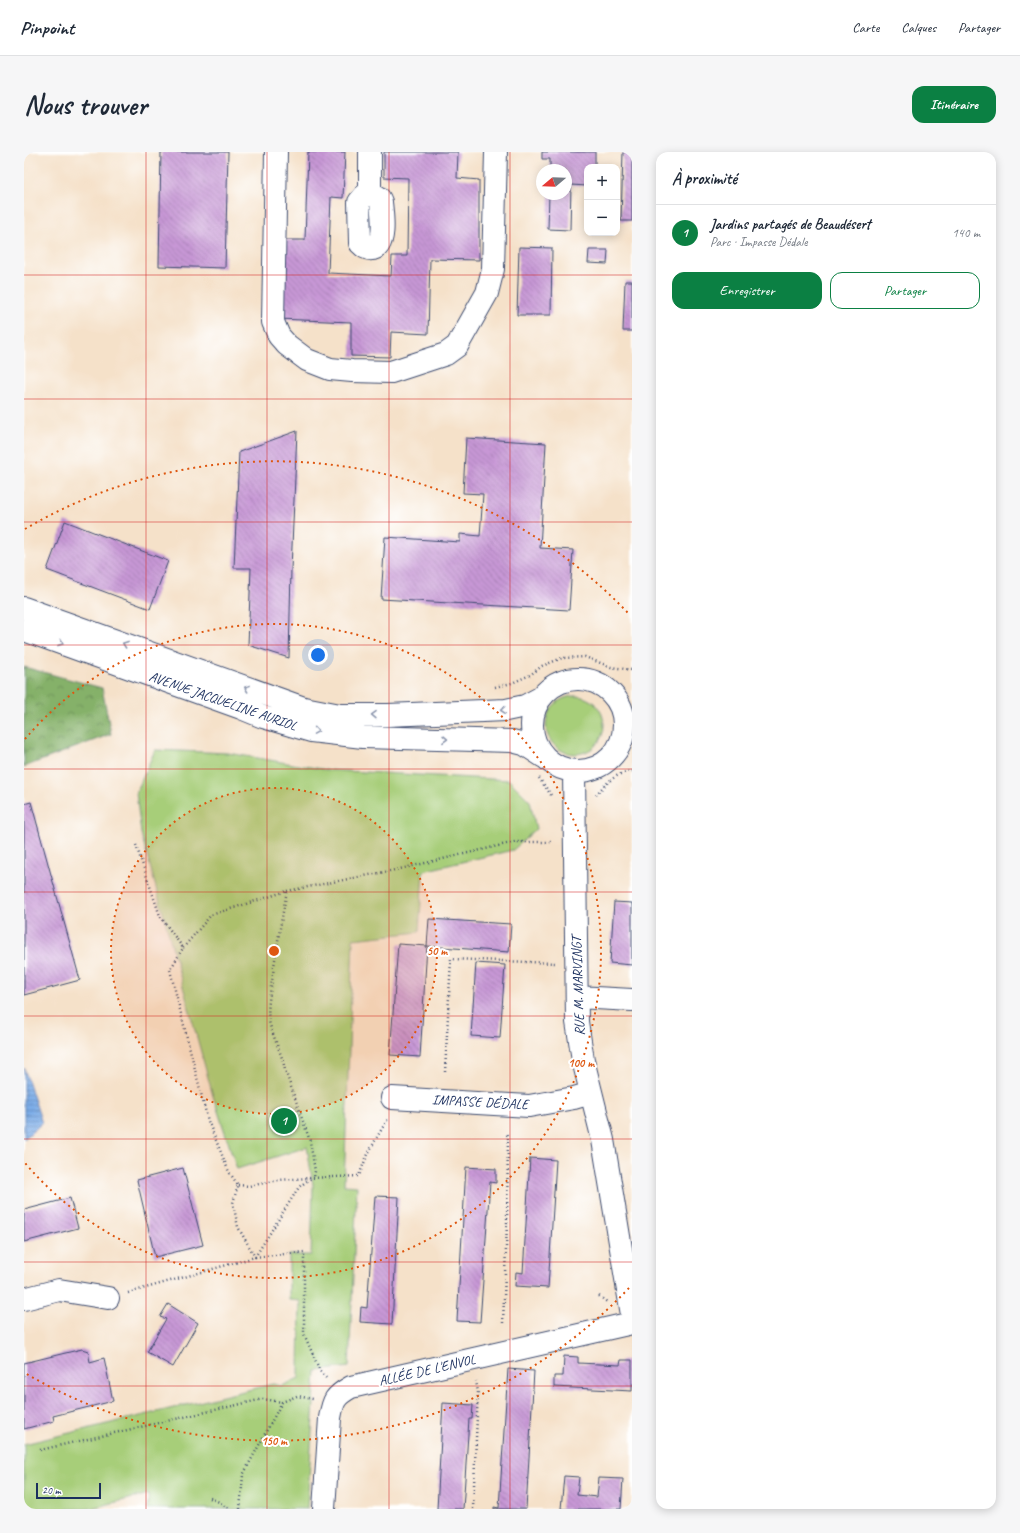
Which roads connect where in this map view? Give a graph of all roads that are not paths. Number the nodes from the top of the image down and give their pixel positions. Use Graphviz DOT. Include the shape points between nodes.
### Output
graph roads {
  1 [pos="276,152"];
  2 [pos="370,152"];
  3 [pos="496,152"];
  4 [pos="370,194"];
  5 [pos="24,608"];
  6 [pos="24,630"];
  7 [pos="608,691"];
  8 [pos="632,695"];
  9 [pos="540,698"];
  10 [pos="632,755"];
  11 [pos="544,757"];
  12 [pos="608,760"];
  13 [pos="574,771"];
  14 [pos="577,997"];
  15 [pos="632,1000"];
  16 [pos="591,1093"];
  17 [pos="392,1098"];
  18 [pos="108,1298"];
  19 [pos="24,1299"];
  20 [pos="632,1315"];
  21 [pos="632,1323"];
  22 [pos="324,1509"];
  1 -- 3 [label="street" via="273,322 279,336 287,345 307,360 330,369 352,372 391,372 446,354 457,346 487,293 493,269"];
  2 -- 4 [label="street"];
  9 -- 5 [label="street, AVENUE JACQUELINE AURIOL, one-way" via="525,706 506,710 340,715 304,708"];
  6 -- 11 [label="street, AVENUE JACQUELINE AURIOL, one-way" via="263,717 311,731 362,737 512,741 524,744"];
  7 -- 8 [label="street"];
  7 -- 9 [label="street" via="599,684 577,679 563,681 550,688"];
  7 -- 12 [label="street" via="622,712 624,725 617,750"];
  9 -- 11 [label="street" via="534,710 532,735"];
  10 -- 12 [label="street"];
  11 -- 13 [label="street" via="563,769"];
  12 -- 13 [label="street" via="586,770"];
  13 -- 14 [label="street, RUE M. MARVINGT"];
  14 -- 15 [label="street"];
  14 -- 16 [label="street, RUE M. MARVINGT" via="577,1022"];
  16 -- 17 [label="street, IMPASSE DÉDALE" via="529,1106"];
  16 -- 20 [label="street, RUE M. MARVINGT" via="603,1140"];
  18 -- 19 [label="street" via="59,1290"];
  21 -- 22 [label="street, ALLÉE DE L'ENVOL" via="351,1387 339,1394 332,1403 330,1418"];
}
